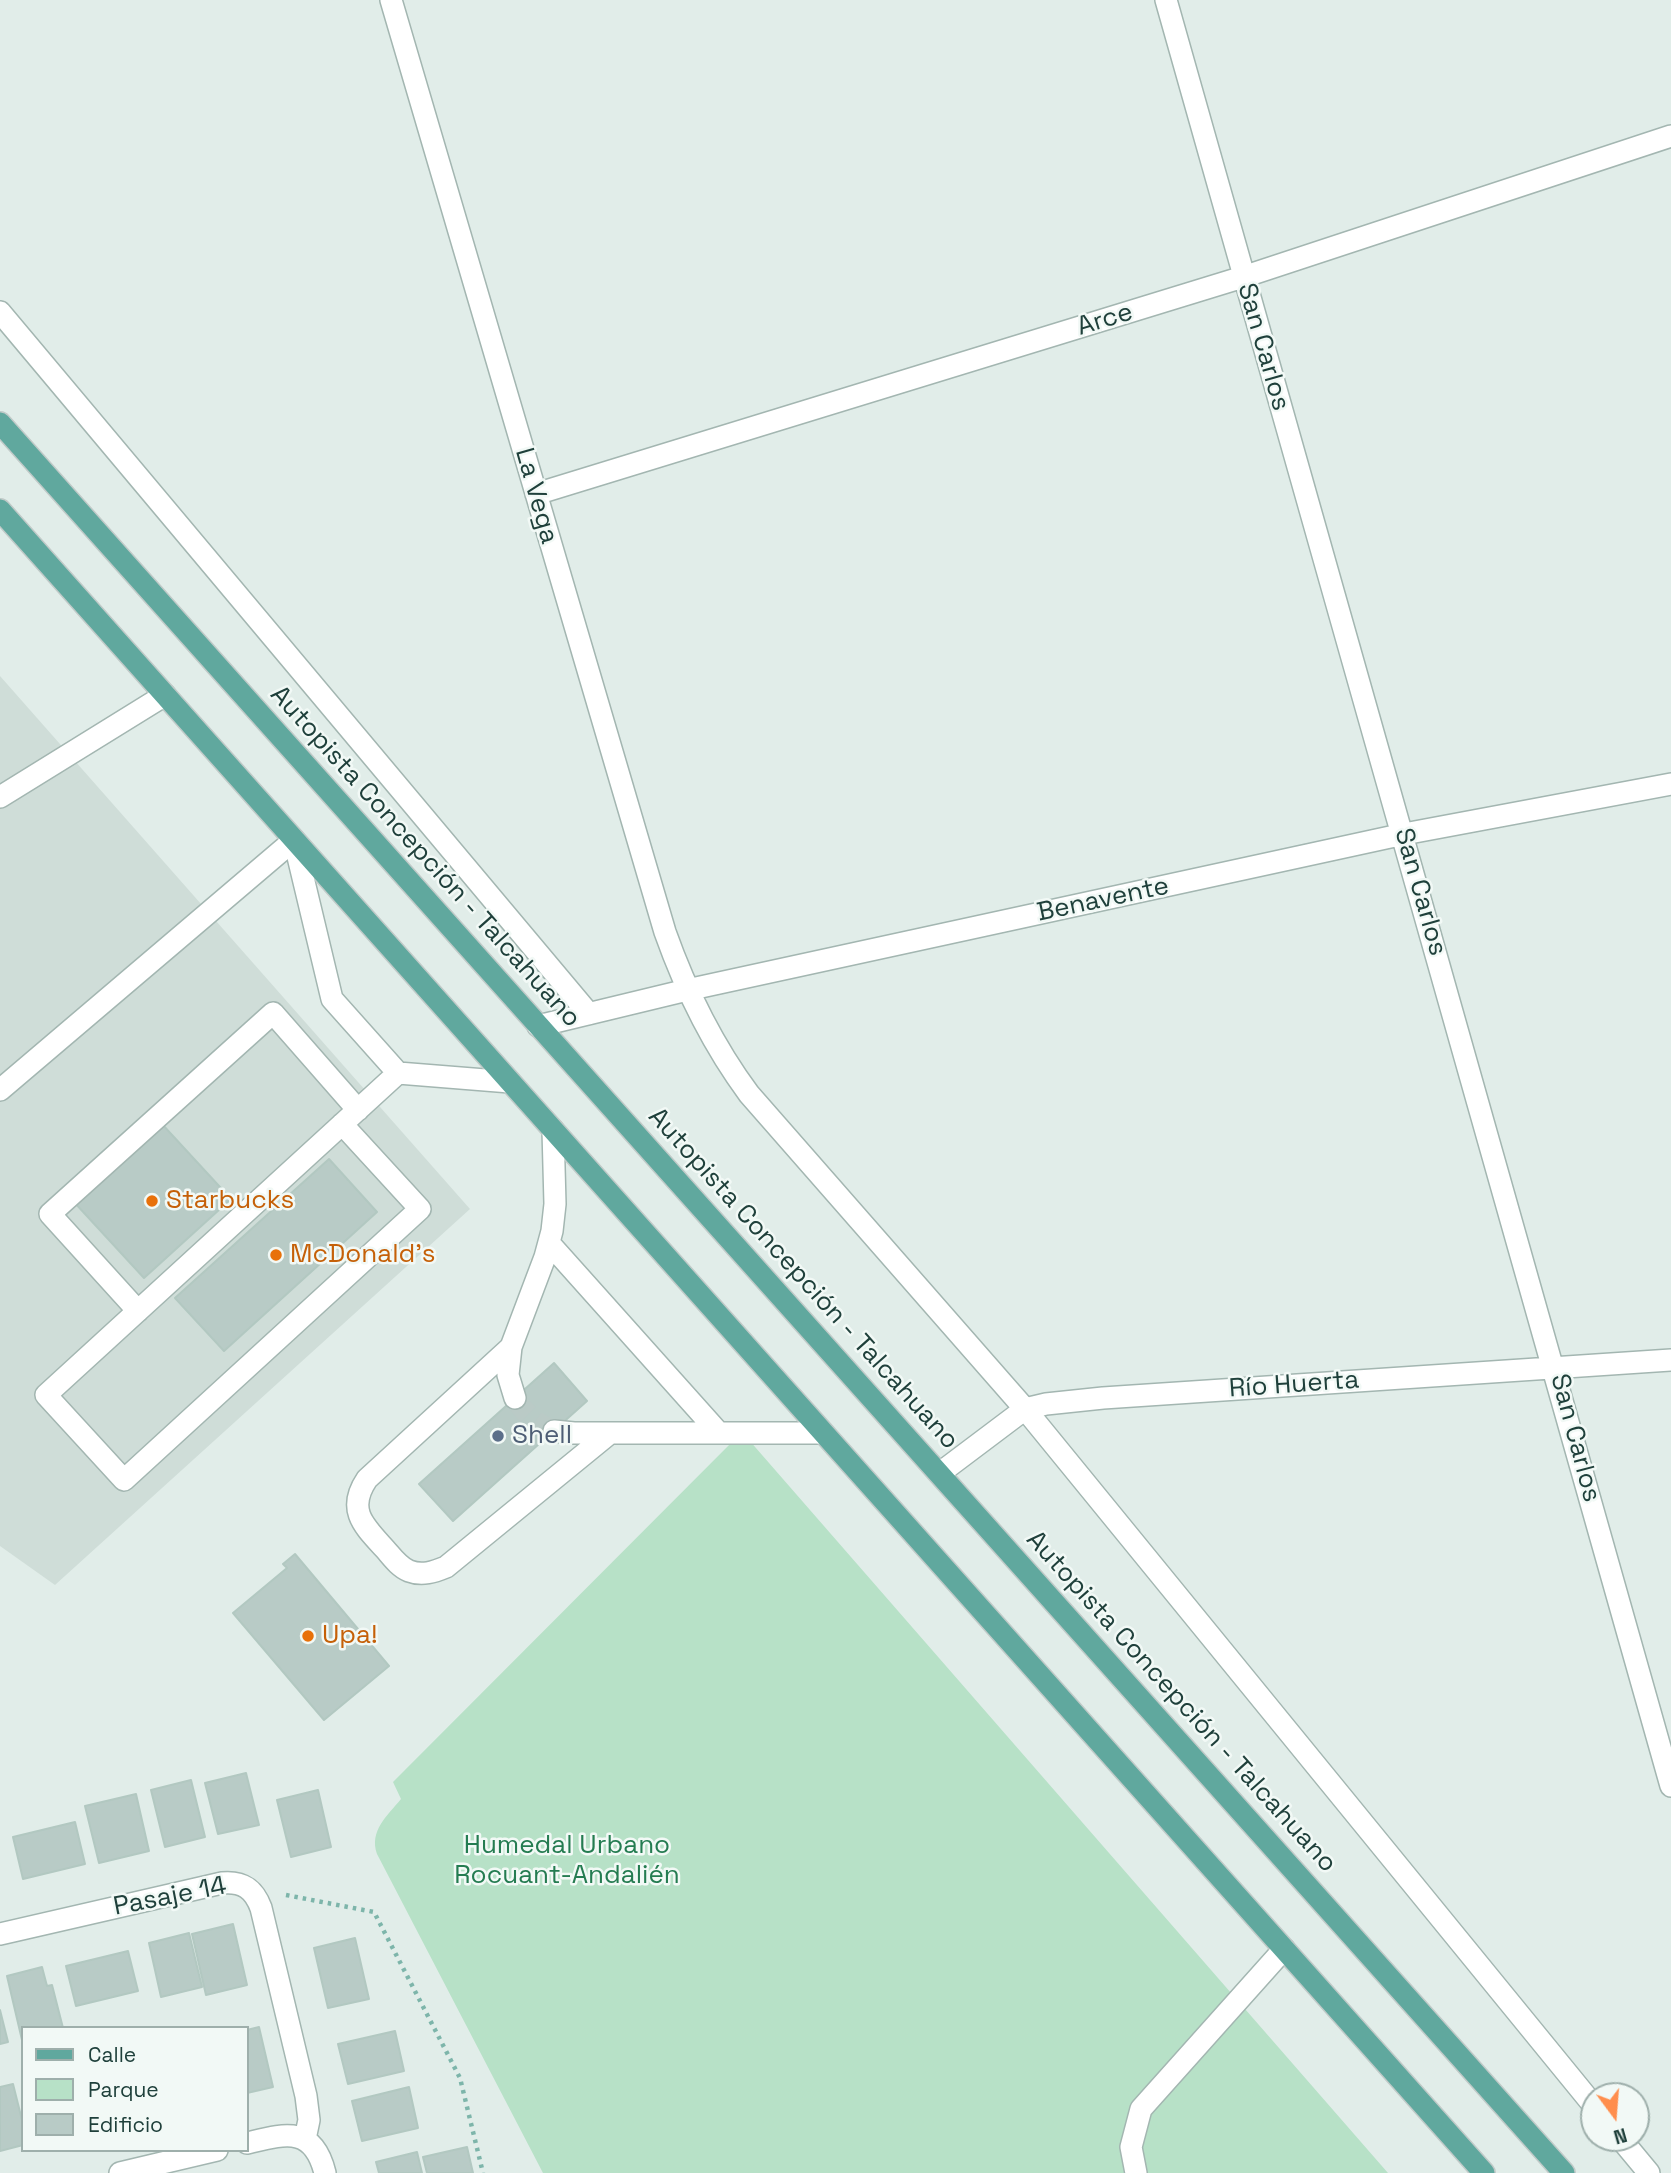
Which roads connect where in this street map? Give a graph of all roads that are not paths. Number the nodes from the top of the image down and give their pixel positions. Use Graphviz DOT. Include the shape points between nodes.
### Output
graph roads {
  1 [pos="391,0"];
  2 [pos="1166,0"];
  3 [pos="1671,136"];
  4 [pos="1243,277"];
  5 [pos="0,312"];
  6 [pos="0,423"];
  7 [pos="536,494"];
  8 [pos="0,510"];
  9 [pos="165,695"];
  10 [pos="1671,784"];
  11 [pos="0,797"];
  12 [pos="1404,834"];
  13 [pos="294,840"];
  14 [pos="687,990"];
  15 [pos="589,1013"];
  16 [pos="538,1026"];
  17 [pos="398,1073"];
  18 [pos="510,1082"];
  19 [pos="0,1090"];
  20 [pos="358,1110"];
  21 [pos="342,1124"];
  22 [pos="553,1130"];
  23 [pos="549,1243"];
  24 [pos="138,1311"];
  25 [pos="511,1347"];
  26 [pos="1671,1360"];
  27 [pos="1556,1368"];
  28 [pos="515,1398"];
  29 [pos="1025,1409"];
  30 [pos="554,1431"];
  31 [pos="718,1432"];
  32 [pos="610,1433"];
  33 [pos="822,1433"];
  34 [pos="940,1473"];
  35 [pos="1671,1786"];
  36 [pos="0,1934"];
  37 [pos="1284,1950"];
  38 [pos="1580,2089"];
  39 [pos="305,2139"];
  40 [pos="248,2143"];
  41 [pos="209,2152"];
  42 [pos="1632,2152"];
  43 [pos="120,2173"];
  44 [pos="325,2173"];
  45 [pos="1136,2173"];
  46 [pos="1484,2173"];
  47 [pos="1564,2173"];
  48 [pos="1649,2173"];
  1 -- 7 [label="street, La Vega"];
  2 -- 4 [label="street, San Carlos"];
  3 -- 4 [label="street, Arce"];
  4 -- 7 [label="street, Arce"];
  4 -- 12 [label="street, San Carlos"];
  5 -- 15 [label="street"];
  6 -- 16 [label="main road, Autopista Concepción - Talcahuano"];
  7 -- 14 [label="street, La Vega" via="665,932"];
  8 -- 9 [label="main road"];
  9 -- 11 [label="street"];
  9 -- 13 [label="main road"];
  10 -- 12 [label="street, Benavente"];
  12 -- 14 [label="street, Benavente"];
  12 -- 27 [label="street, San Carlos"];
  13 -- 17 [label="street" via="332,999"];
  13 -- 18 [label="main road"];
  13 -- 19 [label="street"];
  14 -- 15 [label="street, Benavente"];
  14 -- 29 [label="street, La Vega" via="722,1057 749,1094"];
  15 -- 16 [label="street, Benavente"];
  16 -- 34 [label="main road, Autopista Concepción - Talcahuano"];
  17 -- 18 [label="street"];
  17 -- 20 [label="street"];
  18 -- 22 [label="main road"];
  20 -- 21 [label="street"];
  20 -- 24 [label="street" via="273,1013 50,1214"];
  21 -- 24 [label="street"];
  21 -- 24 [label="street" via="420,1209 124,1480 46,1395"];
  22 -- 23 [label="street" via="555,1204"];
  22 -- 33 [label="main road"];
  23 -- 25 [label="street"];
  23 -- 31 [label="street"];
  25 -- 28 [label="street" via="508,1375"];
  25 -- 32 [label="street" via="360,1489 358,1512 363,1524 397,1563 420,1574 446,1567"];
  26 -- 27 [label="street, Río Huerta"];
  27 -- 29 [label="street, Río Huerta" via="1103,1398"];
  27 -- 35 [label="street, San Carlos"];
  29 -- 34 [label="street, Río Huerta"];
  29 -- 38 [label="street, La Vega"];
  30 -- 32 [label="street"];
  31 -- 32 [label="street"];
  31 -- 33 [label="street"];
  33 -- 37 [label="main road"];
  34 -- 47 [label="main road, Autopista Concepción - Talcahuano"];
  36 -- 39 [label="street, Pasaje 14" via="222,1883 248,1887 261,1908 306,2096 309,2120"];
  37 -- 45 [label="street" via="1141,2109 1131,2147"];
  37 -- 46 [label="main road"];
  39 -- 40 [label="street" via="286,2135"];
  39 -- 44 [label="street" via="320,2154"];
  41 -- 43 [label="street"];
  42 -- 48 [label="street"];
}
